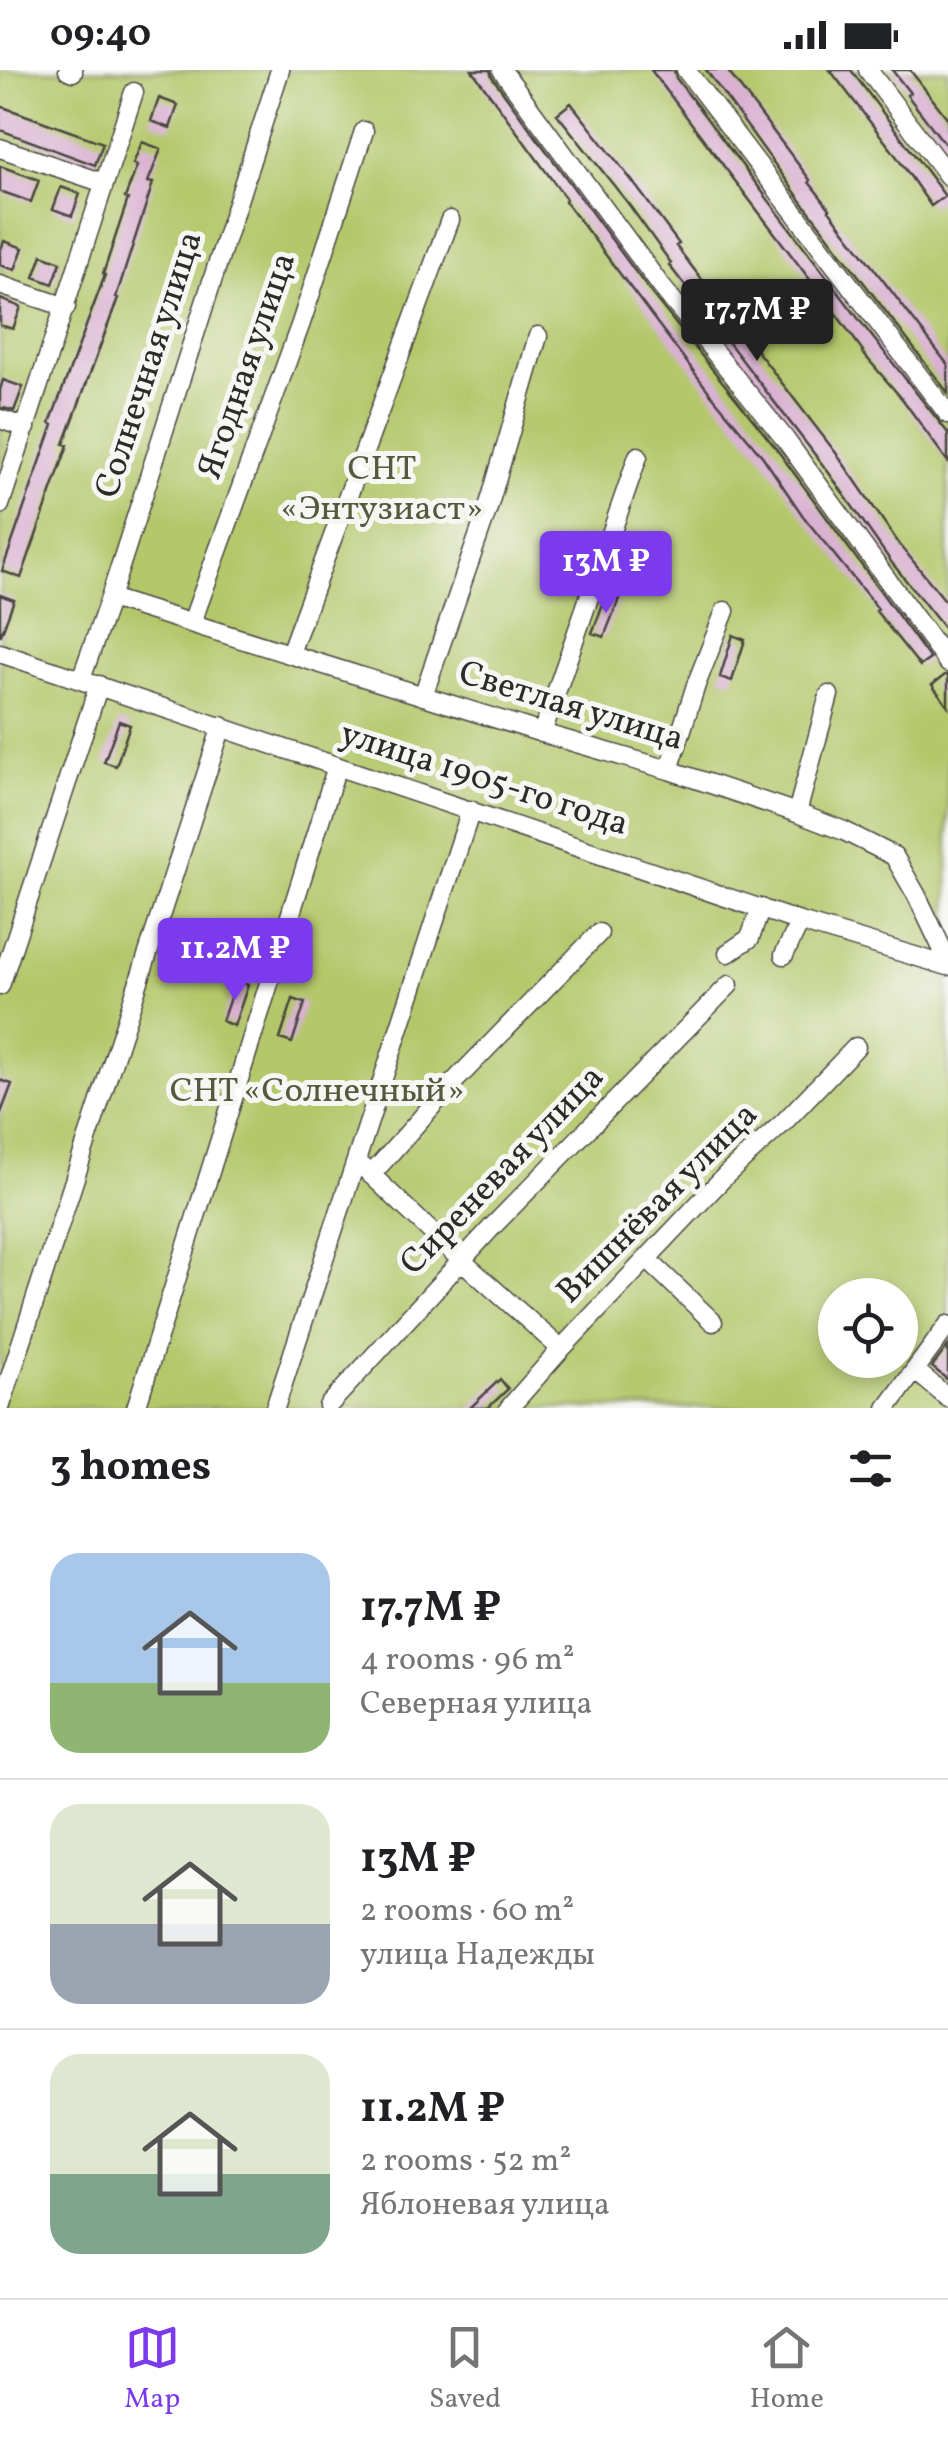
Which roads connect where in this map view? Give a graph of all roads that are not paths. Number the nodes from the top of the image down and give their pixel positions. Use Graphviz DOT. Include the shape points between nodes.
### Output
graph roads {
  1 [pos="280,70"];
  2 [pos="502,70"];
  3 [pos="686,70"];
  4 [pos="868,70"];
  5 [pos="134,92"];
  6 [pos="364,131"];
  7 [pos="0,148"];
  8 [pos="948,176"];
  9 [pos="104,184"];
  10 [pos="450,220"];
  11 [pos="0,285"];
  12 [pos="66,307"];
  13 [pos="538,336"];
  14 [pos="948,414"];
  15 [pos="0,419"];
  16 [pos="26,428"];
  17 [pos="638,456"];
  18 [pos="0,505"];
  19 [pos="110,598"];
  20 [pos="725,611"];
  21 [pos="192,622"];
  22 [pos="0,652"];
  23 [pos="290,653"];
  24 [pos="948,663"];
  25 [pos="90,682"];
  26 [pos="829,695"];
  27 [pos="423,696"];
  28 [pos="222,726"];
  29 [pos="542,733"];
  30 [pos="336,766"];
  31 [pos="669,770"];
  32 [pos="471,810"];
  33 [pos="797,813"];
  34 [pos="761,908"];
  35 [pos="800,922"];
  36 [pos="599,933"];
  37 [pos="728,953"];
  38 [pos="784,956"];
  39 [pos="948,964"];
  40 [pos="729,984"];
  41 [pos="0,986"];
  42 [pos="856,1046"];
  43 [pos="356,1160"];
  44 [pos="371,1175"];
  45 [pos="647,1258"];
  46 [pos="461,1260"];
  47 [pos="714,1322"];
  48 [pos="948,1325"];
  49 [pos="561,1349"];
  50 [pos="918,1368"];
  51 [pos="918,1373"];
  52 [pos="911,1378"];
  53 [pos="948,1398"];
  54 [pos="328,1406"];
  55 [pos="0,1408"];
  56 [pos="136,1408"];
  57 [pos="276,1408"];
  58 [pos="509,1408"];
  59 [pos="887,1408"];
  1 -- 19 [label="street, Солнечная улица"];
  2 -- 24 [label="street"];
  3 -- 14 [label="street"];
  4 -- 8 [label="street"];
  5 -- 9 [label="street"];
  6 -- 21 [label="street, Ягодная улица"];
  7 -- 9 [label="street"];
  9 -- 12 [label="street"];
  10 -- 23 [label="street"];
  11 -- 12 [label="street"];
  12 -- 16 [label="street"];
  13 -- 27 [label="street"];
  15 -- 16 [label="street"];
  16 -- 18 [label="street"];
  17 -- 29 [label="street"];
  19 -- 21 [label="street, Светлая улица"];
  19 -- 25 [label="street, Солнечная улица"];
  20 -- 31 [label="street"];
  21 -- 23 [label="street, Светлая улица"];
  22 -- 25 [label="street, улица 1905-го года"];
  23 -- 27 [label="street, Светлая улица"];
  25 -- 28 [label="street, улица 1905-го года"];
  25 -- 41 [label="street, Солнечная улица"];
  26 -- 33 [label="street"];
  27 -- 29 [label="street, Светлая улица"];
  28 -- 30 [label="street, улица 1905-го года"];
  28 -- 55 [label="street"];
  29 -- 31 [label="street, Светлая улица"];
  30 -- 32 [label="street, улица 1905-го года"];
  30 -- 56 [label="street"];
  31 -- 33 [label="street, Светлая улица"];
  32 -- 34 [label="street, улица 1905-го года"];
  32 -- 43 [label="street"];
  33 -- 39 [label="street, Светлая улица" via="894,856"];
  34 -- 35 [label="street, улица 1905-го года"];
  34 -- 37 [label="street" via="750,938"];
  35 -- 38 [label="street"];
  35 -- 39 [label="street, улица 1905-го года"];
  36 -- 44 [label="street"];
  40 -- 46 [label="street, Сиреневая улица"];
  42 -- 45 [label="street, Вишнёвая улица"];
  43 -- 44 [label="street"];
  43 -- 57 [label="street"];
  44 -- 46 [label="street"];
  45 -- 47 [label="street"];
  45 -- 49 [label="street, Вишнёвая улица"];
  46 -- 49 [label="street"];
  46 -- 54 [label="street, Сиреневая улица"];
  48 -- 50 [label="street"];
  49 -- 58 [label="street, Вишнёвая улица"];
  51 -- 53 [label="street"];
  52 -- 59 [label="street"];
}
